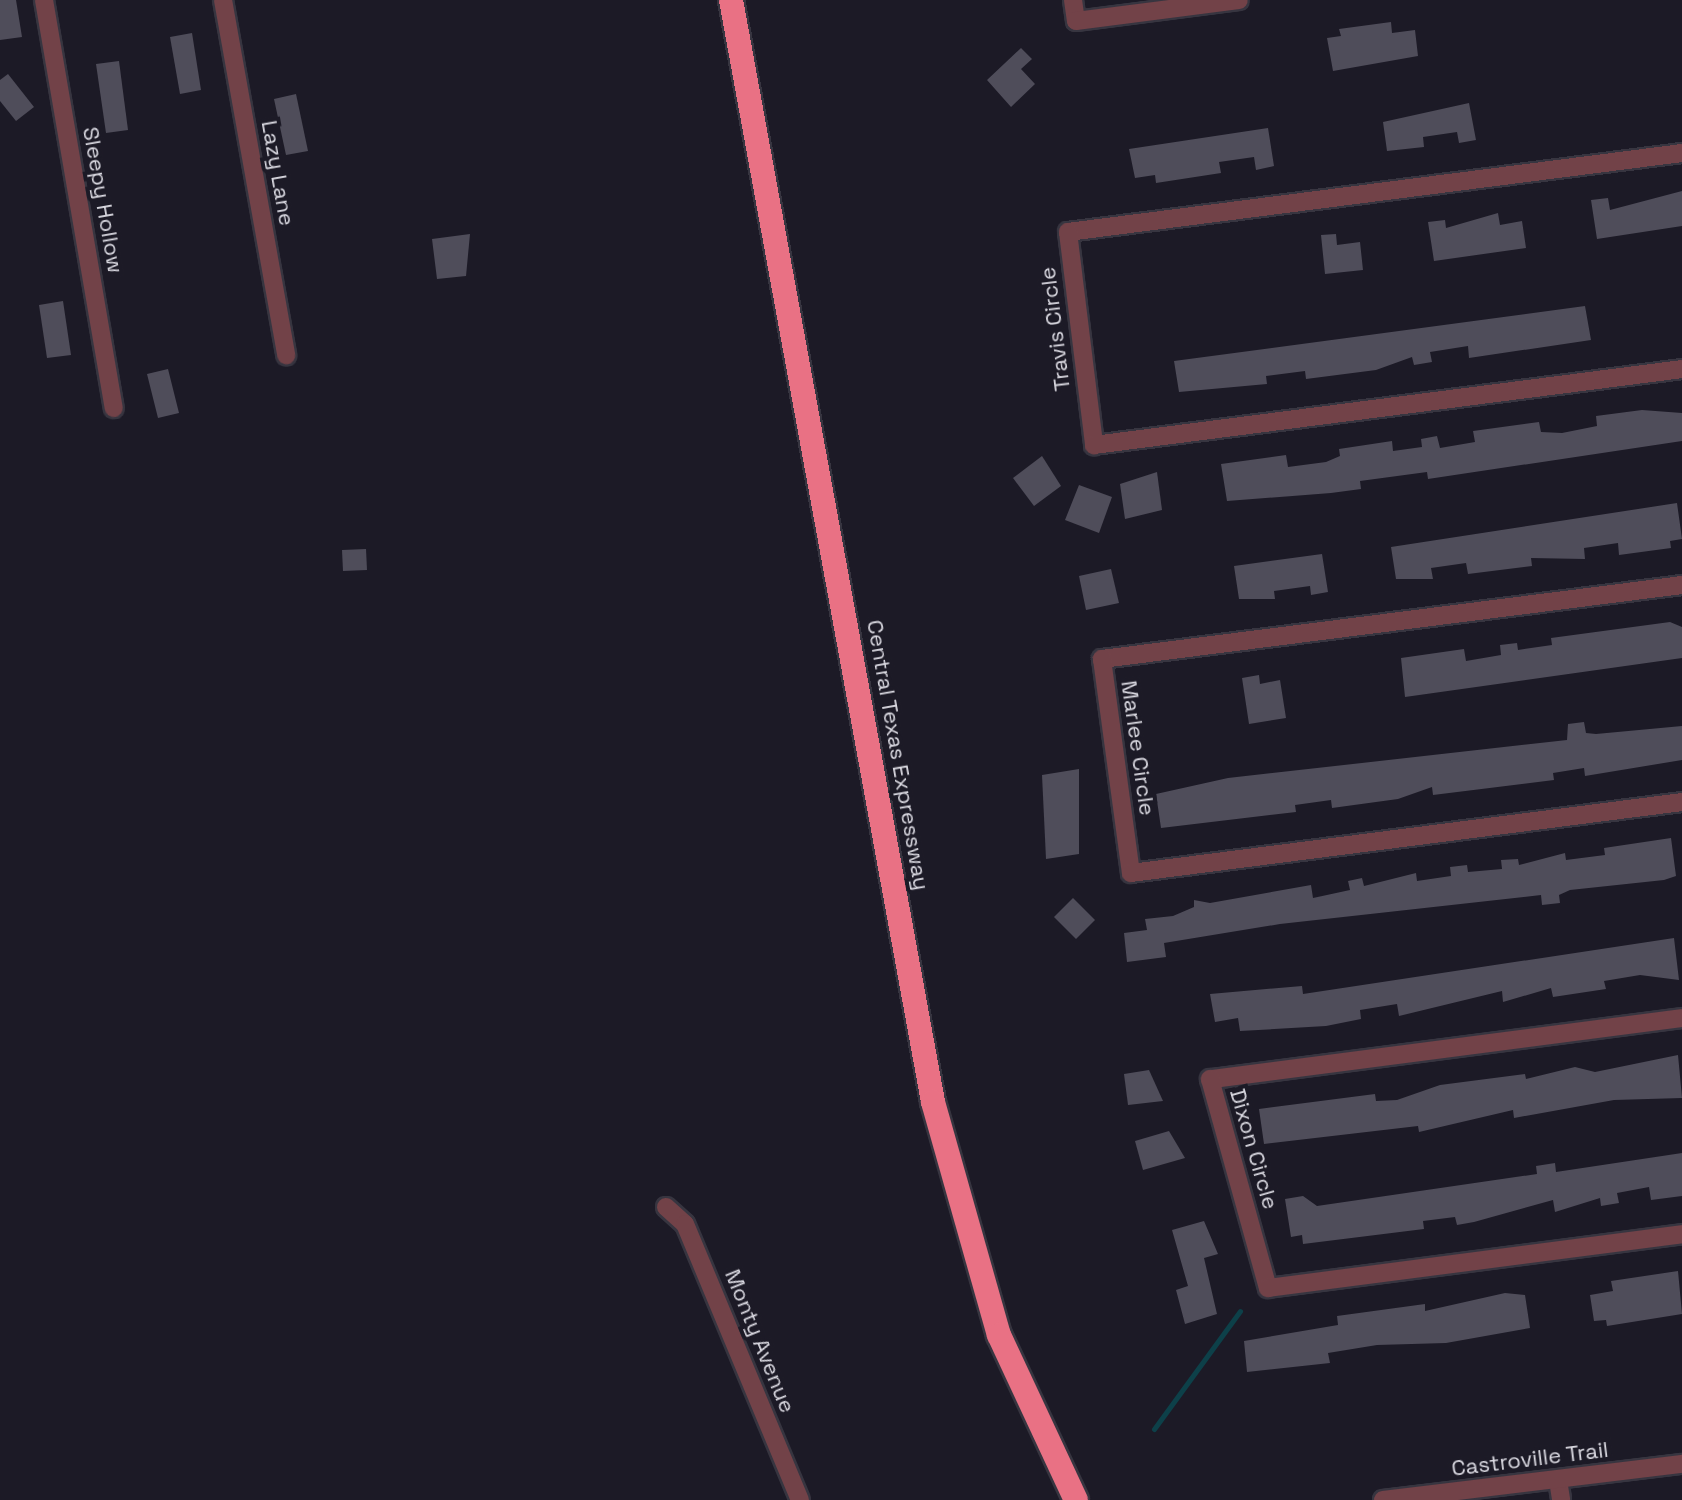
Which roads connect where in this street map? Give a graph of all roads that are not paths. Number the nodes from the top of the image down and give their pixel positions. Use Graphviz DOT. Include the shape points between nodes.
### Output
graph roads {
  1 [pos="44,0"];
  2 [pos="223,0"];
  3 [pos="731,0"];
  4 [pos="1073,0"];
  5 [pos="1239,0"];
  6 [pos="1682,153"];
  7 [pos="286,355"];
  8 [pos="1682,369"];
  9 [pos="114,408"];
  10 [pos="1682,585"];
  11 [pos="1682,802"];
  12 [pos="1682,1018"];
  13 [pos="666,1207"];
  14 [pos="1682,1234"];
  15 [pos="1682,1464"];
  16 [pos="1558,1480"];
  17 [pos="1073,1493"];
  18 [pos="800,1500"];
  19 [pos="1383,1500"];
  20 [pos="1561,1500"];
  1 -- 9 [label="street, Sleepy Hollow"];
  2 -- 7 [label="street, Lazy Lane"];
  3 -- 17 [label="highway, Central Texas Expressway" via="933,1102 999,1335"];
  4 -- 5 [label="street" via="1076,21"];
  6 -- 8 [label="street, Travis Circle" via="1068,232 1094,445"];
  10 -- 11 [label="street, Marlee Circle" via="1102,659 1131,873"];
  12 -- 14 [label="street, Dixon Circle" via="1210,1079 1268,1288"];
  13 -- 18 [label="street, Monty Avenue" via="685,1224"];
  15 -- 16 [label="street, Castroville Trail"];
  16 -- 19 [label="street, Castroville Trail"];
  16 -- 20 [label="street"];
}
